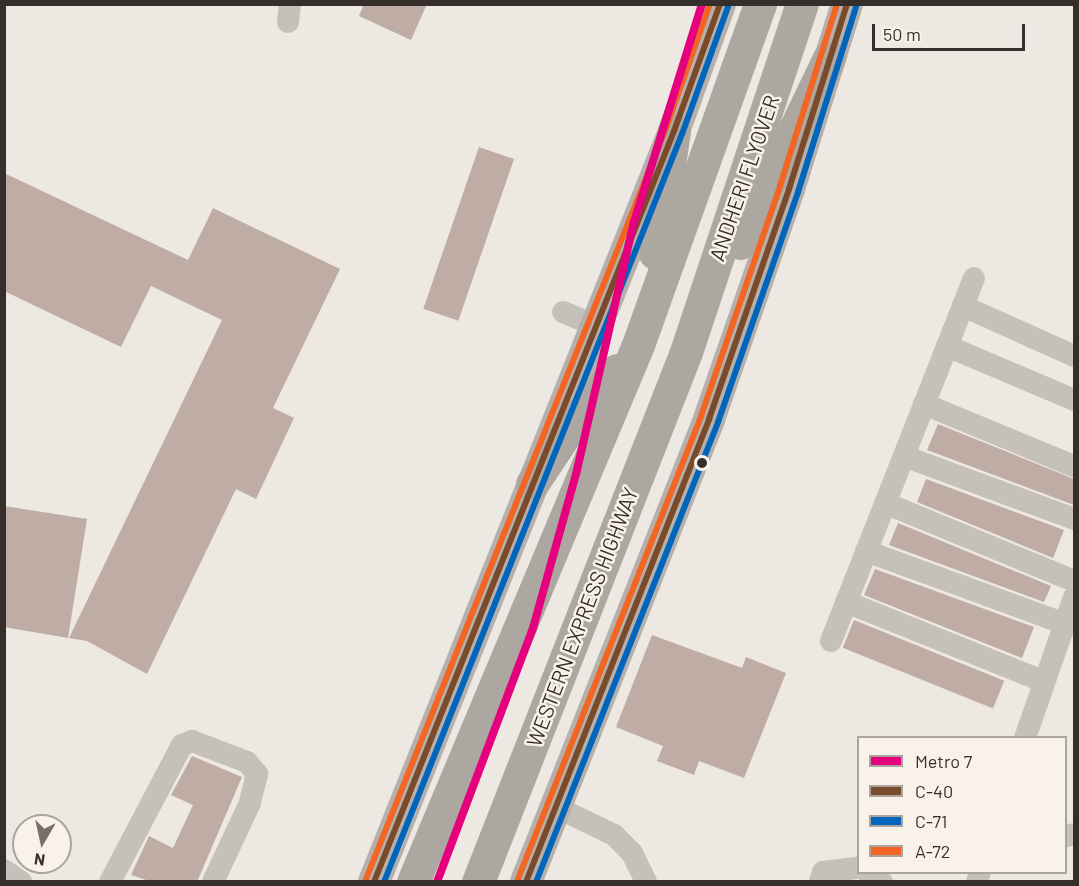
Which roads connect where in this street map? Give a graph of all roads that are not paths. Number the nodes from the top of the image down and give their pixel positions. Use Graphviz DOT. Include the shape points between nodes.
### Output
graph roads {
  1 [pos="720,4"];
  2 [pos="760,4"];
  3 [pos="802,4"];
  4 [pos="847,4"];
  5 [pos="829,58"];
  6 [pos="674,131"];
  7 [pos="974,278"];
  8 [pos="963,306"];
  9 [pos="563,312"];
  10 [pos="594,325"];
  11 [pos="638,345"];
  12 [pos="947,346"];
  13 [pos="686,352"];
  14 [pos="1074,356"];
  15 [pos="1074,400"];
  16 [pos="924,404"];
  17 [pos="903,456"];
  18 [pos="1074,466"];
  19 [pos="532,484"];
  20 [pos="885,503"];
  21 [pos="1074,519"];
  22 [pos="866,551"];
  23 [pos="1074,581"];
  24 [pos="1074,597"];
  25 [pos="846,602"];
  26 [pos="1065,624"];
  27 [pos="831,641"];
  28 [pos="1043,681"];
  29 [pos="1026,736"];
  30 [pos="554,806"];
  31 [pos="857,868"];
  32 [pos="4,870"];
  33 [pos="869,874"];
  34 [pos="21,882"];
  35 [pos="110,882"];
  36 [pos="213,882"];
  37 [pos="374,882"];
  38 [pos="413,882"];
  39 [pos="478,882"];
  40 [pos="525,882"];
  41 [pos="646,882"];
  42 [pos="820,882"];
  43 [pos="882,882"];
  1 -- 6 [label="street"];
  2 -- 11 [label="highway, ANDHERI FLYOVER"];
  3 -- 13 [label="highway, ANDHERI FLYOVER"];
  4 -- 5 [label="street"];
  5 -- 13 [label="highway"];
  5 -- 30 [label="street" via="789,189 709,419"];
  6 -- 10 [label="street"];
  6 -- 11 [label="highway"];
  7 -- 8 [label="street"];
  8 -- 12 [label="street"];
  8 -- 14 [label="street"];
  9 -- 10 [label="street"];
  10 -- 19 [label="street"];
  11 -- 19 [label="highway" via="572,424"];
  11 -- 38 [label="highway"];
  12 -- 15 [label="street"];
  12 -- 16 [label="street"];
  13 -- 39 [label="highway, WESTERN EXPRESS HIGHWAY"];
  16 -- 17 [label="street"];
  16 -- 18 [label="street"];
  17 -- 20 [label="street"];
  17 -- 21 [label="street"];
  19 -- 37 [label="street"];
  20 -- 22 [label="street"];
  20 -- 23 [label="street"];
  22 -- 25 [label="street"];
  22 -- 26 [label="street"];
  24 -- 26 [label="street"];
  25 -- 27 [label="street"];
  25 -- 28 [label="street"];
  26 -- 28 [label="street"];
  28 -- 29 [label="street"];
  30 -- 40 [label="street"];
  30 -- 41 [label="street" via="614,835 632,854"];
  31 -- 42 [label="street" via="823,872"];
  32 -- 34 [label="street"];
  33 -- 43 [label="street"];
  35 -- 36 [label="street" via="182,745 192,741 247,762 256,774 250,803"];
}
